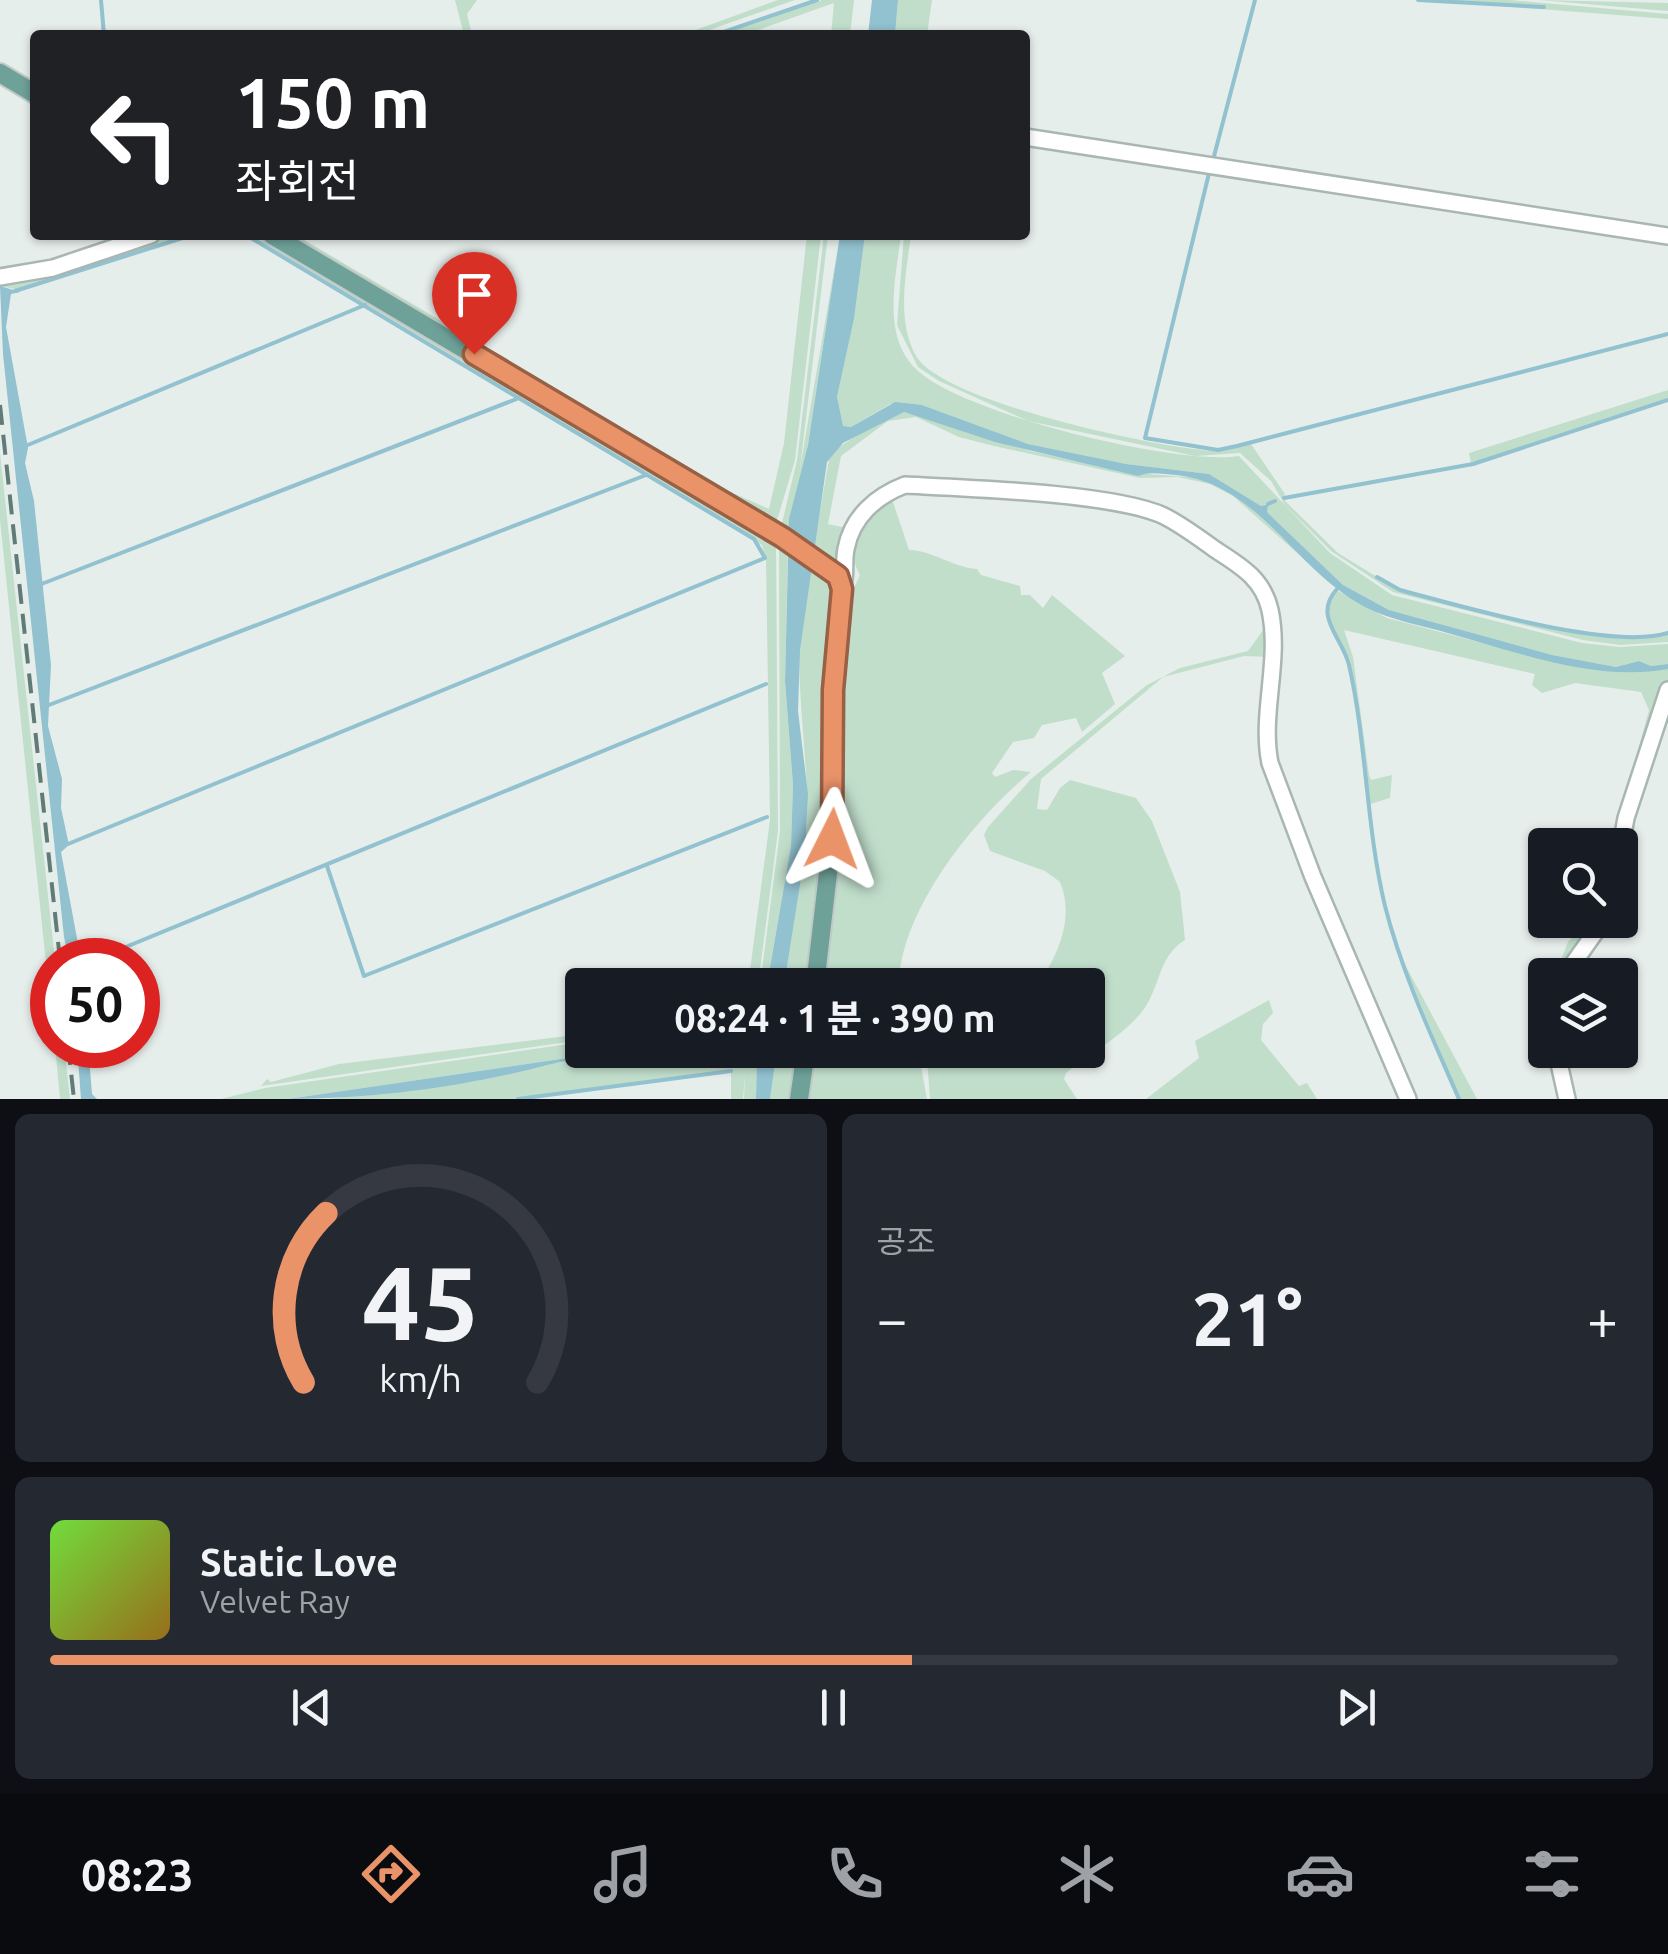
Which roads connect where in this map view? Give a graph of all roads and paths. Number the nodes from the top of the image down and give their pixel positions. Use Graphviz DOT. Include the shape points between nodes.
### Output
graph roads {
  1 [pos="0,74"];
  2 [pos="30,91"];
  3 [pos="1030,138"];
  4 [pos="1668,236"];
  5 [pos="136,240"];
  6 [pos="280,240"];
  7 [pos="0,278"];
  8 [pos="842,589"];
  9 [pos="1668,690"];
  10 [pos="1625,828"];
  11 [pos="818,968"];
  12 [pos="803,1068"];
  13 [pos="1560,1068"];
  14 [pos="799,1099"];
  15 [pos="1408,1099"];
  16 [pos="1567,1099"];
  1 -- 2 [label="main road"];
  3 -- 4 [label="street"];
  5 -- 7 [label="street"];
  6 -- 8 [label="main road" via="782,537 838,576"];
  8 -- 11 [label="main road" via="832,839"];
  8 -- 15 [label="street" via="846,546 859,518 879,497 905,485 1077,499 1162,515 1246,568 1271,613 1270,763"];
  9 -- 10 [label="street"];
  12 -- 14 [label="main road"];
  13 -- 16 [label="street"];
}
